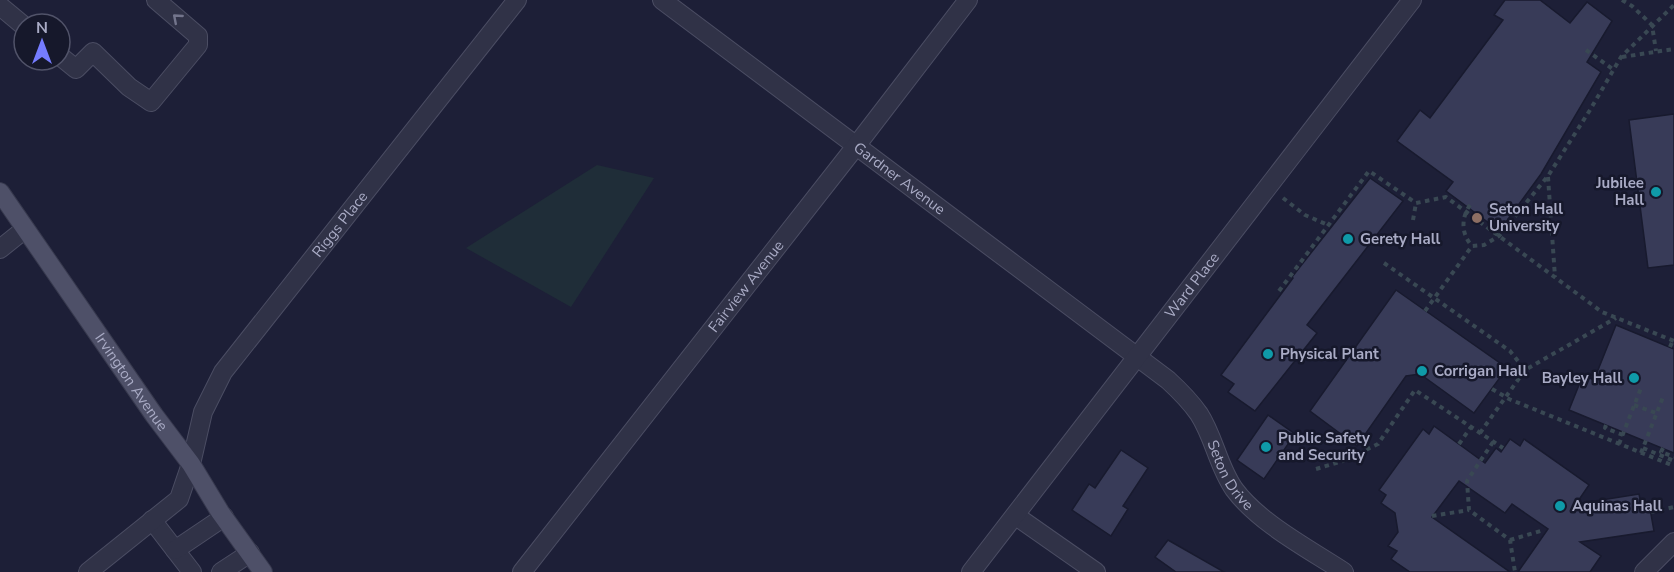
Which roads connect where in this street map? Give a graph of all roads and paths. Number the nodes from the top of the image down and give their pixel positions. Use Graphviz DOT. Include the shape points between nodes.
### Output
graph roads {
  1 [pos="156,0"];
  2 [pos="518,0"];
  3 [pos="662,0"];
  4 [pos="968,0"];
  5 [pos="1412,0"];
  6 [pos="1622,0"];
  7 [pos="1674,5"];
  8 [pos="0,6"];
  9 [pos="12,16"];
  10 [pos="1652,25"];
  11 [pos="1674,49"];
  12 [pos="1586,50"];
  13 [pos="1656,51"];
  14 [pos="1621,57"];
  15 [pos="72,66"];
  16 [pos="1614,70"];
  17 [pos="856,146"];
  18 [pos="1548,176"];
  19 [pos="0,192"];
  20 [pos="1282,198"];
  21 [pos="1416,204"];
  22 [pos="1470,205"];
  23 [pos="1466,212"];
  24 [pos="1413,220"];
  25 [pos="1328,225"];
  26 [pos="25,229"];
  27 [pos="1499,236"];
  28 [pos="1472,246"];
  29 [pos="0,249"];
  30 [pos="1384,263"];
  31 [pos="1555,277"];
  32 [pos="1279,291"];
  33 [pos="1435,299"];
  34 [pos="1425,311"];
  35 [pos="1617,318"];
  36 [pos="1674,340"];
  37 [pos="1670,347"];
  38 [pos="1137,357"];
  39 [pos="1526,370"];
  40 [pos="1641,388"];
  41 [pos="1492,389"];
  42 [pos="1506,397"];
  43 [pos="1663,397"];
  44 [pos="1634,405"];
  45 [pos="1656,413"];
  46 [pos="1606,424"];
  47 [pos="1471,427"];
  48 [pos="1480,433"];
  49 [pos="1623,435"];
  50 [pos="1493,442"];
  51 [pos="1459,444"];
  52 [pos="1619,444"];
  53 [pos="1503,448"];
  54 [pos="1663,448"];
  55 [pos="1642,451"];
  56 [pos="1674,459"];
  57 [pos="191,464"];
  58 [pos="1674,466"];
  59 [pos="1316,469"];
  60 [pos="1674,507"];
  61 [pos="1469,510"];
  62 [pos="1651,512"];
  63 [pos="1016,516"];
  64 [pos="1432,516"];
  65 [pos="224,517"];
  66 [pos="152,520"];
  67 [pos="1544,530"];
  68 [pos="1510,540"];
  69 [pos="1674,542"];
  70 [pos="175,550"];
  71 [pos="250,553"];
  72 [pos="88,572"];
  73 [pos="192,572"];
  74 [pos="221,572"];
  75 [pos="263,572"];
  76 [pos="522,572"];
  77 [pos="971,572"];
  78 [pos="1096,572"];
  79 [pos="1344,572"];
  80 [pos="1515,572"];
  81 [pos="1644,572"];
  15 -- 1 [label="street, one-way" via="76,69 93,52 129,87 151,102 198,45 198,36"];
  2 -- 57 [label="street, Riggs Place" via="224,372 203,412"];
  3 -- 17 [label="street, Gardner Avenue"];
  4 -- 17 [label="street, Fairview Avenue"];
  5 -- 38 [label="street, Ward Place"];
  6 -- 10 [label="path"];
  7 -- 10 [label="path"];
  8 -- 9 [label="street"];
  10 -- 13 [label="path"];
  10 -- 14 [label="path"];
  11 -- 13 [label="path"];
  12 -- 16 [label="path"];
  13 -- 14 [label="path"];
  14 -- 16 [label="path"];
  16 -- 18 [label="path"];
  17 -- 38 [label="street, Gardner Avenue"];
  17 -- 76 [label="street, Fairview Avenue"];
  18 -- 27 [label="path"];
  18 -- 31 [label="path"];
  19 -- 26 [label="main road, Irvington Avenue"];
  20 -- 25 [label="path"];
  21 -- 23 [label="path" via="1446,197"];
  21 -- 24 [label="path"];
  21 -- 25 [label="path" via="1369,171"];
  22 -- 23 [label="path"];
  23 -- 27 [label="path"];
  23 -- 28 [label="path" via="1463,228"];
  25 -- 32 [label="path"];
  26 -- 29 [label="street"];
  26 -- 57 [label="main road, Irvington Avenue"];
  27 -- 28 [label="path" via="1484,245"];
  27 -- 31 [label="path"];
  28 -- 33 [label="path"];
  30 -- 33 [label="path"];
  31 -- 35 [label="path" via="1602,312"];
  33 -- 34 [label="path"];
  33 -- 39 [label="path" via="1510,351"];
  35 -- 36 [label="path"];
  35 -- 39 [label="path"];
  36 -- 37 [label="path"];
  38 -- 63 [label="street, Ward Place"];
  38 -- 79 [label="street, Seton Drive" via="1186,397 1200,416 1227,478 1243,501"];
  39 -- 42 [label="path"];
  40 -- 44 [label="path"];
  41 -- 42 [label="path"];
  42 -- 48 [label="path"];
  42 -- 52 [label="path"];
  43 -- 45 [label="path"];
  44 -- 45 [label="path"];
  44 -- 49 [label="path"];
  45 -- 55 [label="path"];
  46 -- 49 [label="path" via="1605,428"];
  47 -- 48 [label="path"];
  47 -- 51 [label="path"];
  47 -- 59 [label="path" via="1415,390 1378,444"];
  48 -- 50 [label="path"];
  49 -- 52 [label="path"];
  50 -- 53 [label="path"];
  50 -- 61 [label="path" via="1467,481"];
  52 -- 55 [label="path"];
  54 -- 56 [label="path" via="1661,452"];
  55 -- 56 [label="path"];
  55 -- 58 [label="path"];
  57 -- 65 [label="main road, Irvington Avenue"];
  57 -- 66 [label="street, Riggs Place" via="179,499"];
  60 -- 62 [label="path"];
  61 -- 64 [label="path"];
  61 -- 68 [label="path"];
  63 -- 77 [label="street, Ward Place"];
  63 -- 78 [label="street"];
  65 -- 70 [label="street"];
  65 -- 71 [label="main road, Irvington Avenue"];
  66 -- 70 [label="street"];
  66 -- 72 [label="street, Riggs Place"];
  67 -- 68 [label="path"];
  68 -- 80 [label="path"];
  69 -- 81 [label="street"];
  70 -- 73 [label="street"];
  71 -- 74 [label="street"];
  71 -- 75 [label="main road, Irvington Avenue"];
}
